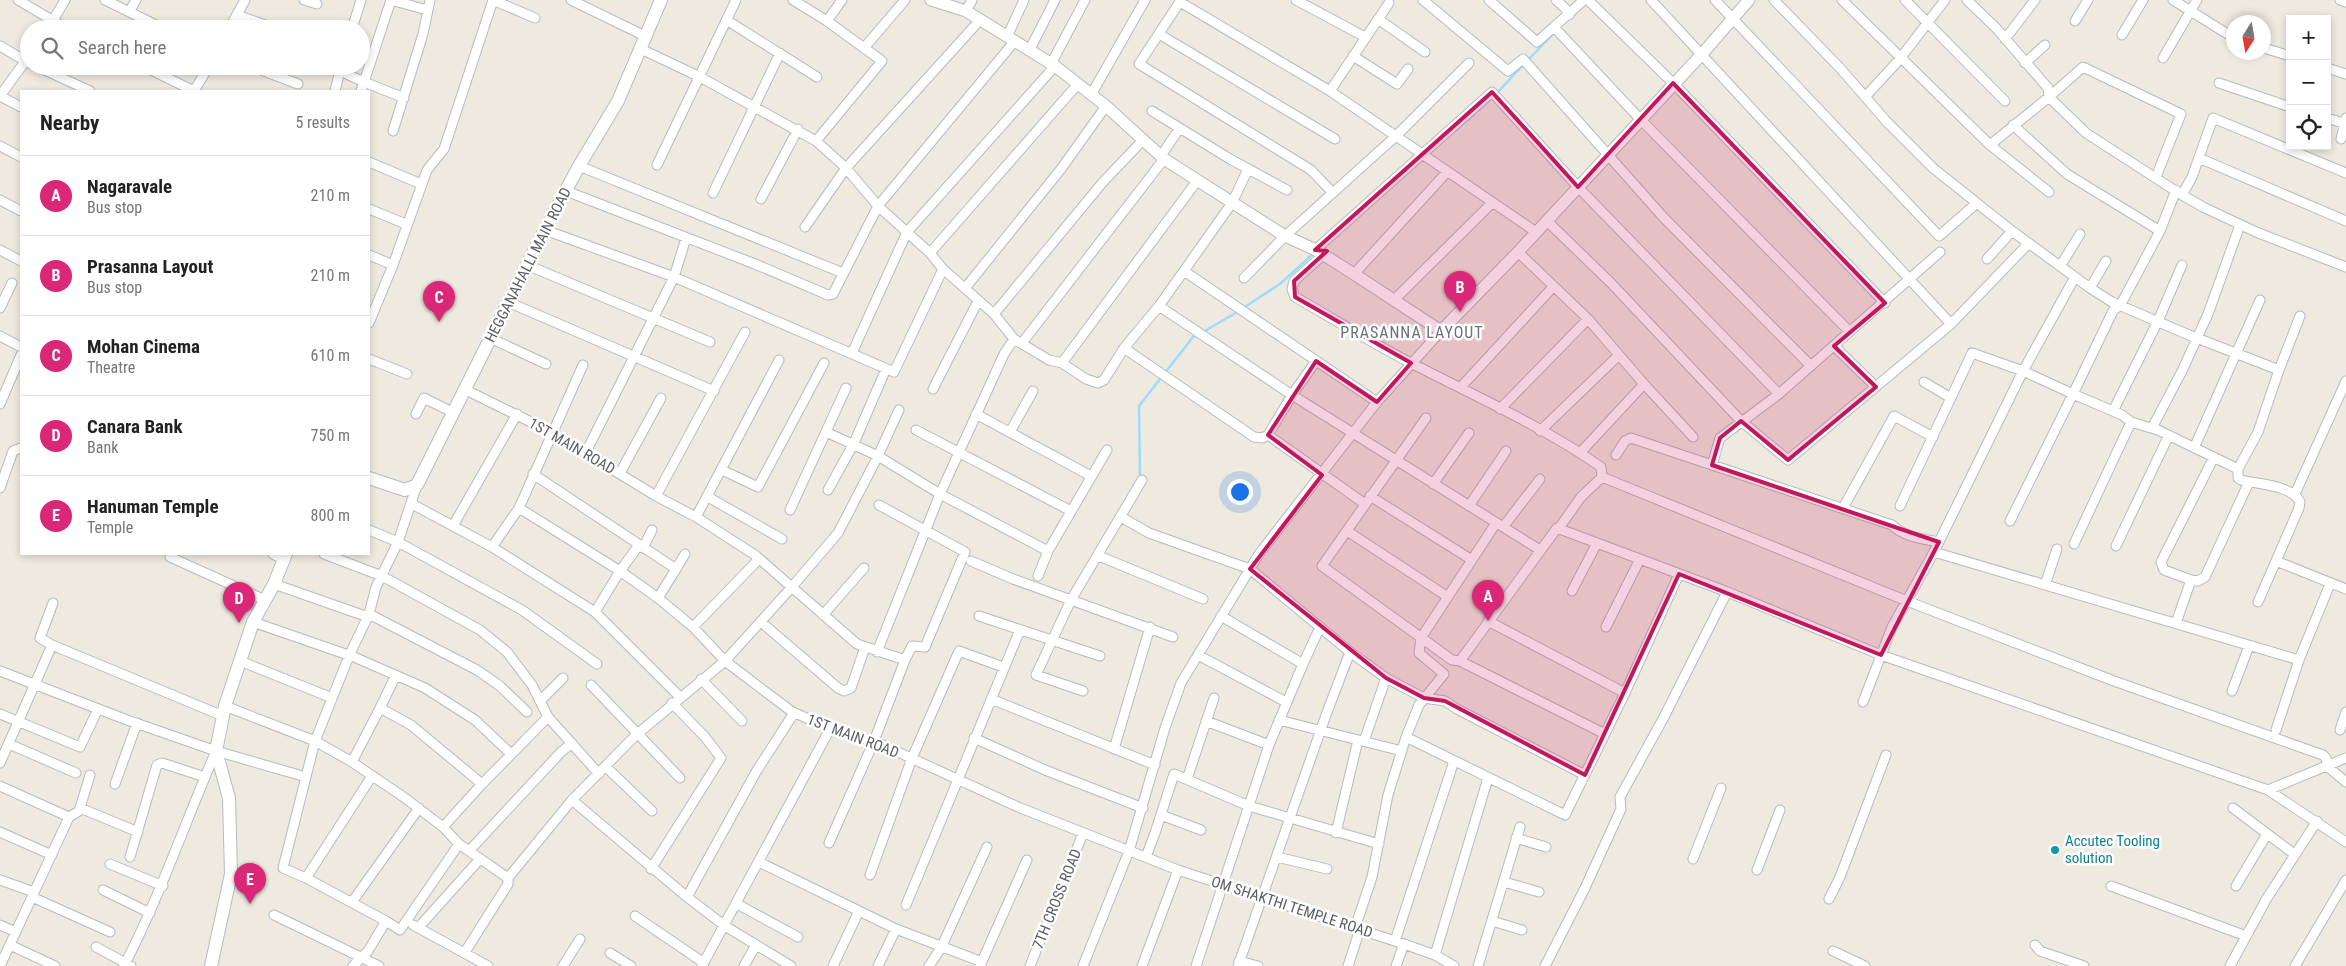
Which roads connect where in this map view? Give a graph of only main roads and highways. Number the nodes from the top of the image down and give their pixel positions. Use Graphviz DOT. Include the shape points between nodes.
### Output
graph roads {
  1 [pos="661,0"];
  2 [pos="370,478"];
  3 [pos="281,555"];
  4 [pos="211,966"];
  1 -- 2 [label="main road, HEGGANAHALLI MAIN ROAD" via="618,101 545,230 417,485 405,490"];
  3 -- 4 [label="main road" via="274,584 253,622 240,661 224,711 216,751 229,798 231,874"];
}
